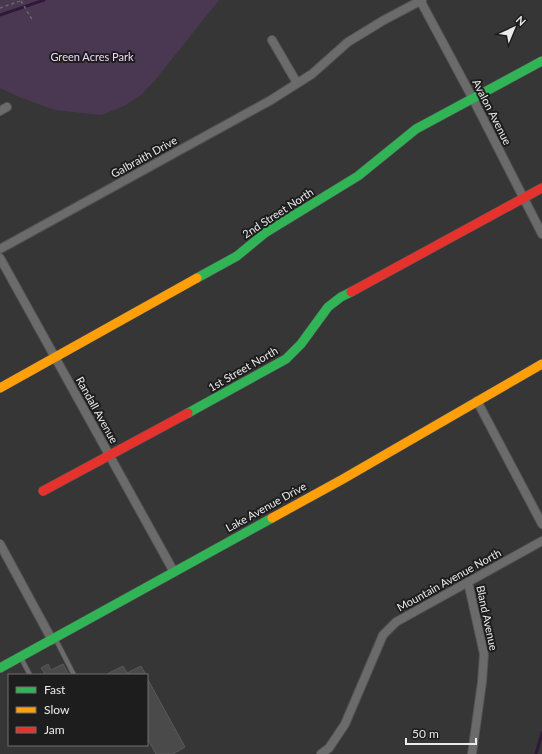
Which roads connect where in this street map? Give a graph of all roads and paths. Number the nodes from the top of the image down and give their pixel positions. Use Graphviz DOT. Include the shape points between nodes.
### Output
graph roads {
  1 [pos="22,0"];
  2 [pos="421,0"];
  3 [pos="0,8"];
  4 [pos="32,21"];
  5 [pos="272,40"];
  6 [pos="542,61"];
  7 [pos="297,83"];
  8 [pos="473,99"];
  9 [pos="542,188"];
  10 [pos="523,198"];
  11 [pos="542,234"];
  12 [pos="0,249"];
  13 [pos="0,258"];
  14 [pos="55,357"];
  15 [pos="542,364"];
  16 [pos="0,388"];
  17 [pos="477,401"];
  18 [pos="109,456"];
  19 [pos="43,491"];
  20 [pos="542,524"];
  21 [pos="542,541"];
  22 [pos="0,544"];
  23 [pos="174,572"];
  24 [pos="468,582"];
  25 [pos="53,639"];
  26 [pos="20,657"];
  27 [pos="0,668"];
  28 [pos="29,674"];
  29 [pos="73,674"];
  30 [pos="321,754"];
  31 [pos="472,754"];
  1 -- 3 [label="path"];
  1 -- 4 [label="path"];
  2 -- 7 [label="street, Galbraith Drive" via="348,42 312,74"];
  2 -- 8 [label="street, Avalon Avenue"];
  5 -- 7 [label="street"];
  6 -- 8 [label="street, 2nd Street North"];
  7 -- 12 [label="street, Galbraith Drive" via="271,100"];
  8 -- 10 [label="street, Avalon Avenue"];
  8 -- 14 [label="street, 2nd Street North" via="416,129 358,176 265,233 236,256"];
  9 -- 10 [label="street, 1st Street North"];
  10 -- 11 [label="street, Avalon Avenue"];
  10 -- 18 [label="street, 1st Street North" via="341,298 328,307 301,344 286,359"];
  13 -- 14 [label="street, Randall Avenue"];
  14 -- 16 [label="street, 2nd Street North"];
  14 -- 18 [label="street, Randall Avenue"];
  15 -- 17 [label="street, Lake Avenue Drive"];
  17 -- 20 [label="street"];
  17 -- 23 [label="street, Lake Avenue Drive" via="343,479"];
  18 -- 19 [label="street, 1st Street North"];
  18 -- 23 [label="street, Randall Avenue"];
  21 -- 24 [label="street, Mountain Avenue North"];
  22 -- 25 [label="street"];
  23 -- 25 [label="street, Lake Avenue Drive"];
  24 -- 30 [label="street, Mountain Avenue North" via="396,622 383,635 345,724 329,748"];
  24 -- 31 [label="street, Bland Avenue" via="484,654"];
  25 -- 26 [label="street, Lake Avenue Drive"];
  25 -- 29 [label="lane"];
  26 -- 27 [label="street, Lake Avenue Drive"];
  26 -- 28 [label="lane"];
}
